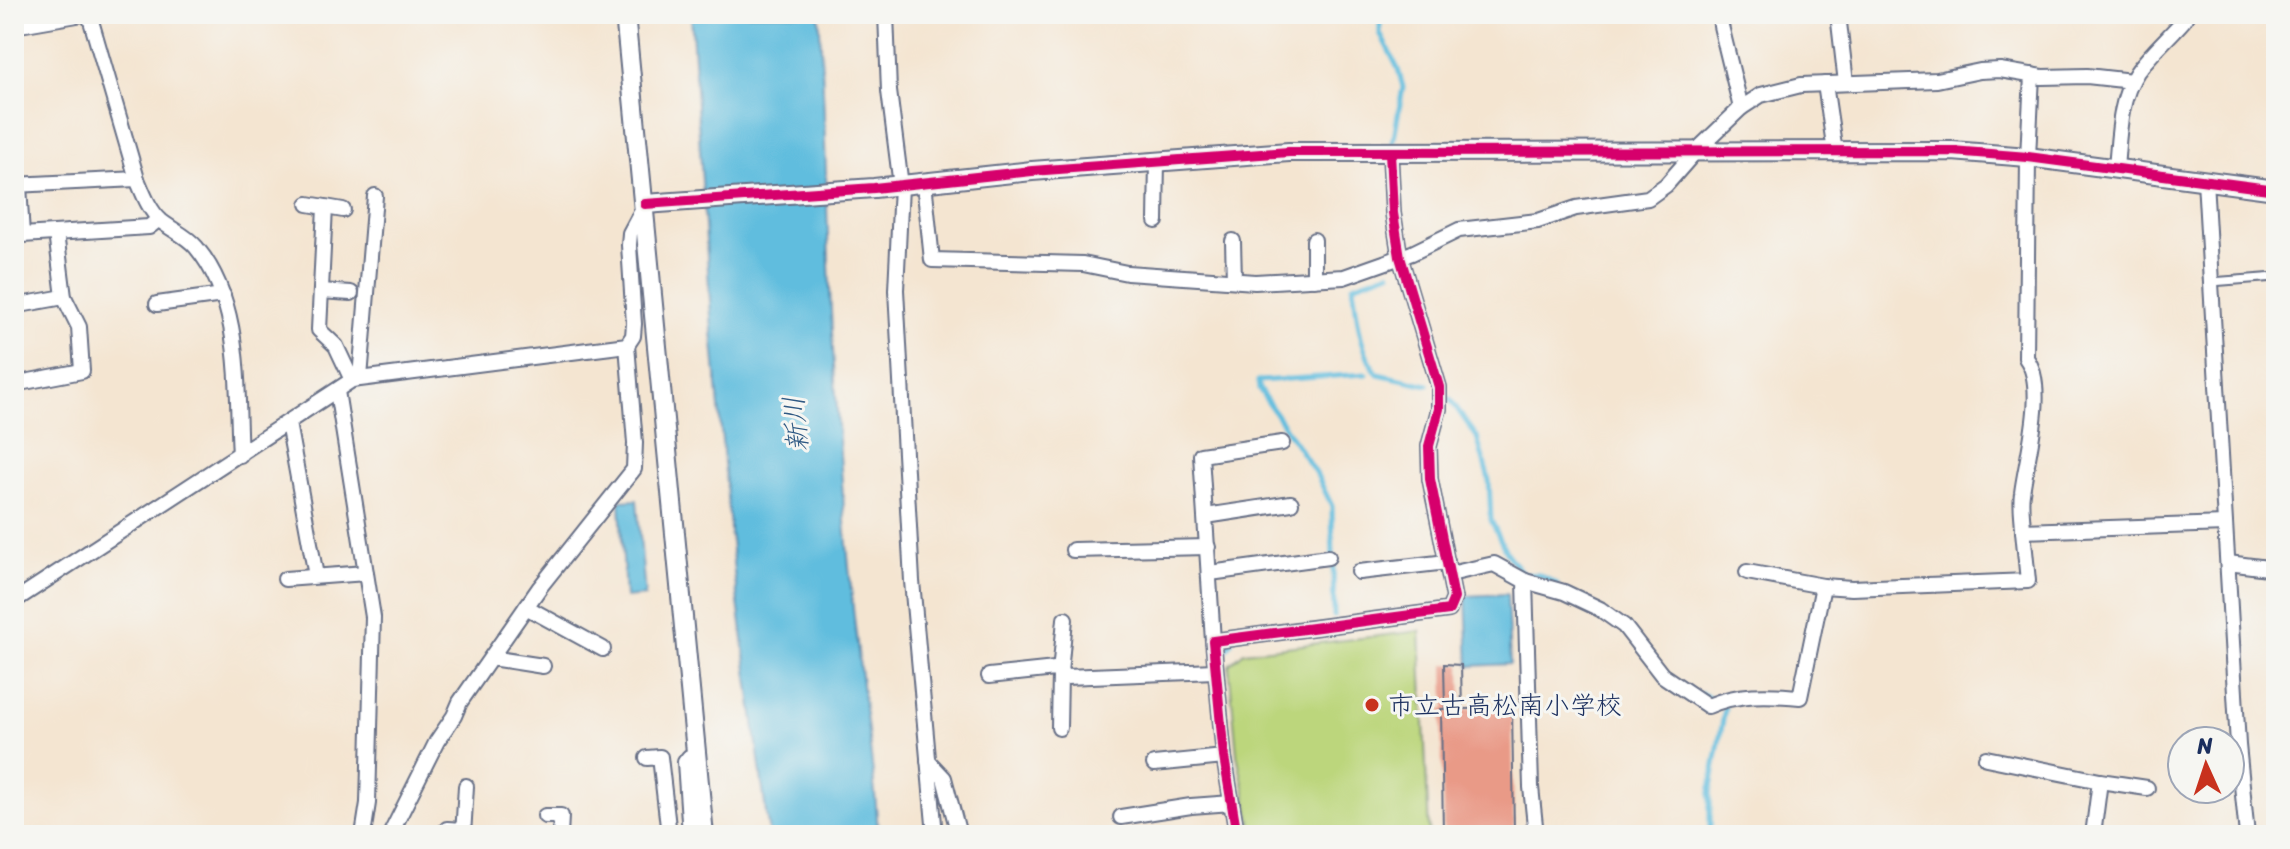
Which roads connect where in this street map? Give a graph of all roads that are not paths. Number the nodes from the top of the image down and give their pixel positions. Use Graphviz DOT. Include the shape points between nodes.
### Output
graph roads {
  1 [pos="86,14"];
  2 [pos="625,14"];
  3 [pos="886,14"];
  4 [pos="1720,14"];
  5 [pos="1838,14"];
  6 [pos="2187,14"];
  7 [pos="14,26"];
  8 [pos="2032,75"];
  9 [pos="2132,81"];
  10 [pos="1846,83"];
  11 [pos="1825,84"];
  12 [pos="1741,108"];
  13 [pos="1390,152"];
  14 [pos="1835,152"];
  15 [pos="1694,153"];
  16 [pos="2028,157"];
  17 [pos="1157,161"];
  18 [pos="2116,168"];
  19 [pos="137,179"];
  20 [pos="2205,180"];
  21 [pos="924,182"];
  22 [pos="17,185"];
  23 [pos="901,186"];
  24 [pos="2276,190"];
  25 [pos="375,196"];
  26 [pos="308,204"];
  27 [pos="647,204"];
  28 [pos="325,207"];
  29 [pos="343,210"];
  30 [pos="159,219"];
  31 [pos="1156,221"];
  32 [pos="56,233"];
  33 [pos="1314,240"];
  34 [pos="1233,241"];
  35 [pos="1400,257"];
  36 [pos="2276,277"];
  37 [pos="1314,279"];
  38 [pos="1234,280"];
  39 [pos="2211,282"];
  40 [pos="321,291"];
  41 [pos="351,293"];
  42 [pos="223,295"];
  43 [pos="64,297"];
  44 [pos="157,304"];
  45 [pos="14,306"];
  46 [pos="627,345"];
  47 [pos="356,379"];
  48 [pos="14,384"];
  49 [pos="337,391"];
  50 [pos="288,423"];
  51 [pos="1282,443"];
  52 [pos="240,455"];
  53 [pos="1291,503"];
  54 [pos="1206,516"];
  55 [pos="2225,524"];
  56 [pos="2023,531"];
  57 [pos="1208,547"];
  58 [pos="1073,550"];
  59 [pos="1328,557"];
  60 [pos="2228,563"];
  61 [pos="1448,568"];
  62 [pos="2276,569"];
  63 [pos="1359,572"];
  64 [pos="1747,572"];
  65 [pos="366,573"];
  66 [pos="1210,573"];
  67 [pos="316,576"];
  68 [pos="285,579"];
  69 [pos="1525,581"];
  70 [pos="1823,586"];
  71 [pos="14,601"];
  72 [pos="526,607"];
  73 [pos="1065,619"];
  74 [pos="1213,641"];
  75 [pos="603,649"];
  76 [pos="491,658"];
  77 [pos="543,666"];
  78 [pos="1215,671"];
  79 [pos="1060,673"];
  80 [pos="989,676"];
  81 [pos="1059,728"];
  82 [pos="696,755"];
  83 [pos="1224,757"];
  84 [pos="647,758"];
  85 [pos="1986,758"];
  86 [pos="928,761"];
  87 [pos="1154,764"];
  88 [pos="2100,781"];
  89 [pos="466,786"];
  90 [pos="2147,788"];
  91 [pos="1232,803"];
  92 [pos="545,816"];
  93 [pos="1121,817"];
  94 [pos="447,829"];
  95 [pos="464,832"];
  96 [pos="363,835"];
  97 [pos="390,835"];
  98 [pos="560,835"];
  99 [pos="669,835"];
  100 [pos="690,835"];
  101 [pos="704,835"];
  102 [pos="935,835"];
  103 [pos="959,835"];
  104 [pos="1237,835"];
  105 [pos="1536,835"];
  106 [pos="2093,835"];
  107 [pos="2247,835"];
  1 -- 7 [label="street"];
  1 -- 19 [label="street"];
  2 -- 27 [label="street"];
  3 -- 23 [label="street"];
  4 -- 12 [label="street"];
  5 -- 10 [label="street"];
  6 -- 9 [label="street"];
  8 -- 9 [label="street"];
  8 -- 10 [label="street" via="2000,70 1937,80"];
  8 -- 16 [label="street"];
  9 -- 18 [label="street"];
  10 -- 11 [label="street"];
  11 -- 12 [label="street" via="1779,89"];
  11 -- 14 [label="street"];
  12 -- 15 [label="street"];
  13 -- 15 [label="street"];
  13 -- 17 [label="street"];
  13 -- 35 [label="street"];
  14 -- 15 [label="street"];
  14 -- 16 [label="street" via="1952,151"];
  15 -- 35 [label="street" via="1648,198 1576,208 1538,221 1459,230"];
  16 -- 18 [label="street"];
  16 -- 56 [label="street" via="2026,358 2035,385 2021,497"];
  17 -- 21 [label="street"];
  17 -- 31 [label="street"];
  18 -- 20 [label="street"];
  19 -- 22 [label="street"];
  19 -- 30 [label="street"];
  20 -- 24 [label="street"];
  20 -- 39 [label="street"];
  21 -- 23 [label="street"];
  21 -- 38 [label="street" via="932,260 1083,264 1127,273"];
  22 -- 32 [label="street" via="22,235"];
  23 -- 27 [label="street"];
  23 -- 86 [label="street" via="896,290"];
  25 -- 47 [label="street"];
  26 -- 28 [label="street"];
  27 -- 46 [label="street" via="630,233 634,324"];
  27 -- 82 [label="street"];
  28 -- 29 [label="street"];
  28 -- 40 [label="street"];
  30 -- 32 [label="street" via="149,227"];
  30 -- 42 [label="street" via="194,245"];
  32 -- 43 [label="street"];
  33 -- 37 [label="street"];
  34 -- 38 [label="street"];
  35 -- 37 [label="street" via="1344,277"];
  35 -- 61 [label="street" via="1439,387 1429,446 1430,479"];
  36 -- 39 [label="lane"];
  37 -- 38 [label="street"];
  39 -- 55 [label="street"];
  40 -- 41 [label="street"];
  40 -- 47 [label="street" via="319,330"];
  42 -- 44 [label="street"];
  42 -- 52 [label="street" via="233,336"];
  43 -- 45 [label="street"];
  43 -- 48 [label="street" via="79,327 82,371"];
  46 -- 47 [label="street"];
  46 -- 72 [label="street" via="634,469"];
  47 -- 49 [label="street"];
  49 -- 50 [label="street"];
  49 -- 65 [label="street"];
  50 -- 52 [label="street"];
  50 -- 67 [label="street"];
  51 -- 54 [label="street" via="1201,455"];
  52 -- 71 [label="street"];
  53 -- 54 [label="street"];
  54 -- 57 [label="street"];
  55 -- 56 [label="street"];
  55 -- 60 [label="street"];
  56 -- 70 [label="street" via="2028,581"];
  57 -- 58 [label="street"];
  57 -- 66 [label="street"];
  59 -- 66 [label="street"];
  60 -- 62 [label="street"];
  60 -- 107 [label="street"];
  61 -- 63 [label="street"];
  61 -- 69 [label="street" via="1494,564"];
  61 -- 74 [label="street" via="1454,598 1449,610"];
  64 -- 70 [label="street"];
  65 -- 67 [label="street"];
  65 -- 96 [label="street" via="373,617"];
  66 -- 74 [label="street"];
  67 -- 68 [label="street"];
  69 -- 70 [label="street" via="1600,609 1624,626 1662,675 1708,706 1727,698 1767,694 1800,697"];
  69 -- 105 [label="street"];
  72 -- 75 [label="street"];
  72 -- 76 [label="street"];
  73 -- 79 [label="street"];
  74 -- 78 [label="street"];
  76 -- 77 [label="street"];
  76 -- 97 [label="street" via="437,741"];
  78 -- 79 [label="street" via="1066,677"];
  78 -- 83 [label="street"];
  79 -- 80 [label="street" via="1055,669"];
  79 -- 81 [label="street"];
  82 -- 100 [label="street" via="685,762"];
  82 -- 101 [label="street"];
  83 -- 87 [label="street"];
  83 -- 91 [label="street"];
  84 -- 99 [label="street" via="660,757"];
  85 -- 88 [label="street"];
  86 -- 102 [label="street"];
  86 -- 103 [label="street" via="944,778"];
  88 -- 90 [label="street"];
  88 -- 106 [label="street"];
  89 -- 95 [label="street"];
  91 -- 93 [label="street"];
  91 -- 104 [label="street"];
  92 -- 98 [label="street" via="561,816"];
  94 -- 95 [label="street"];
}
